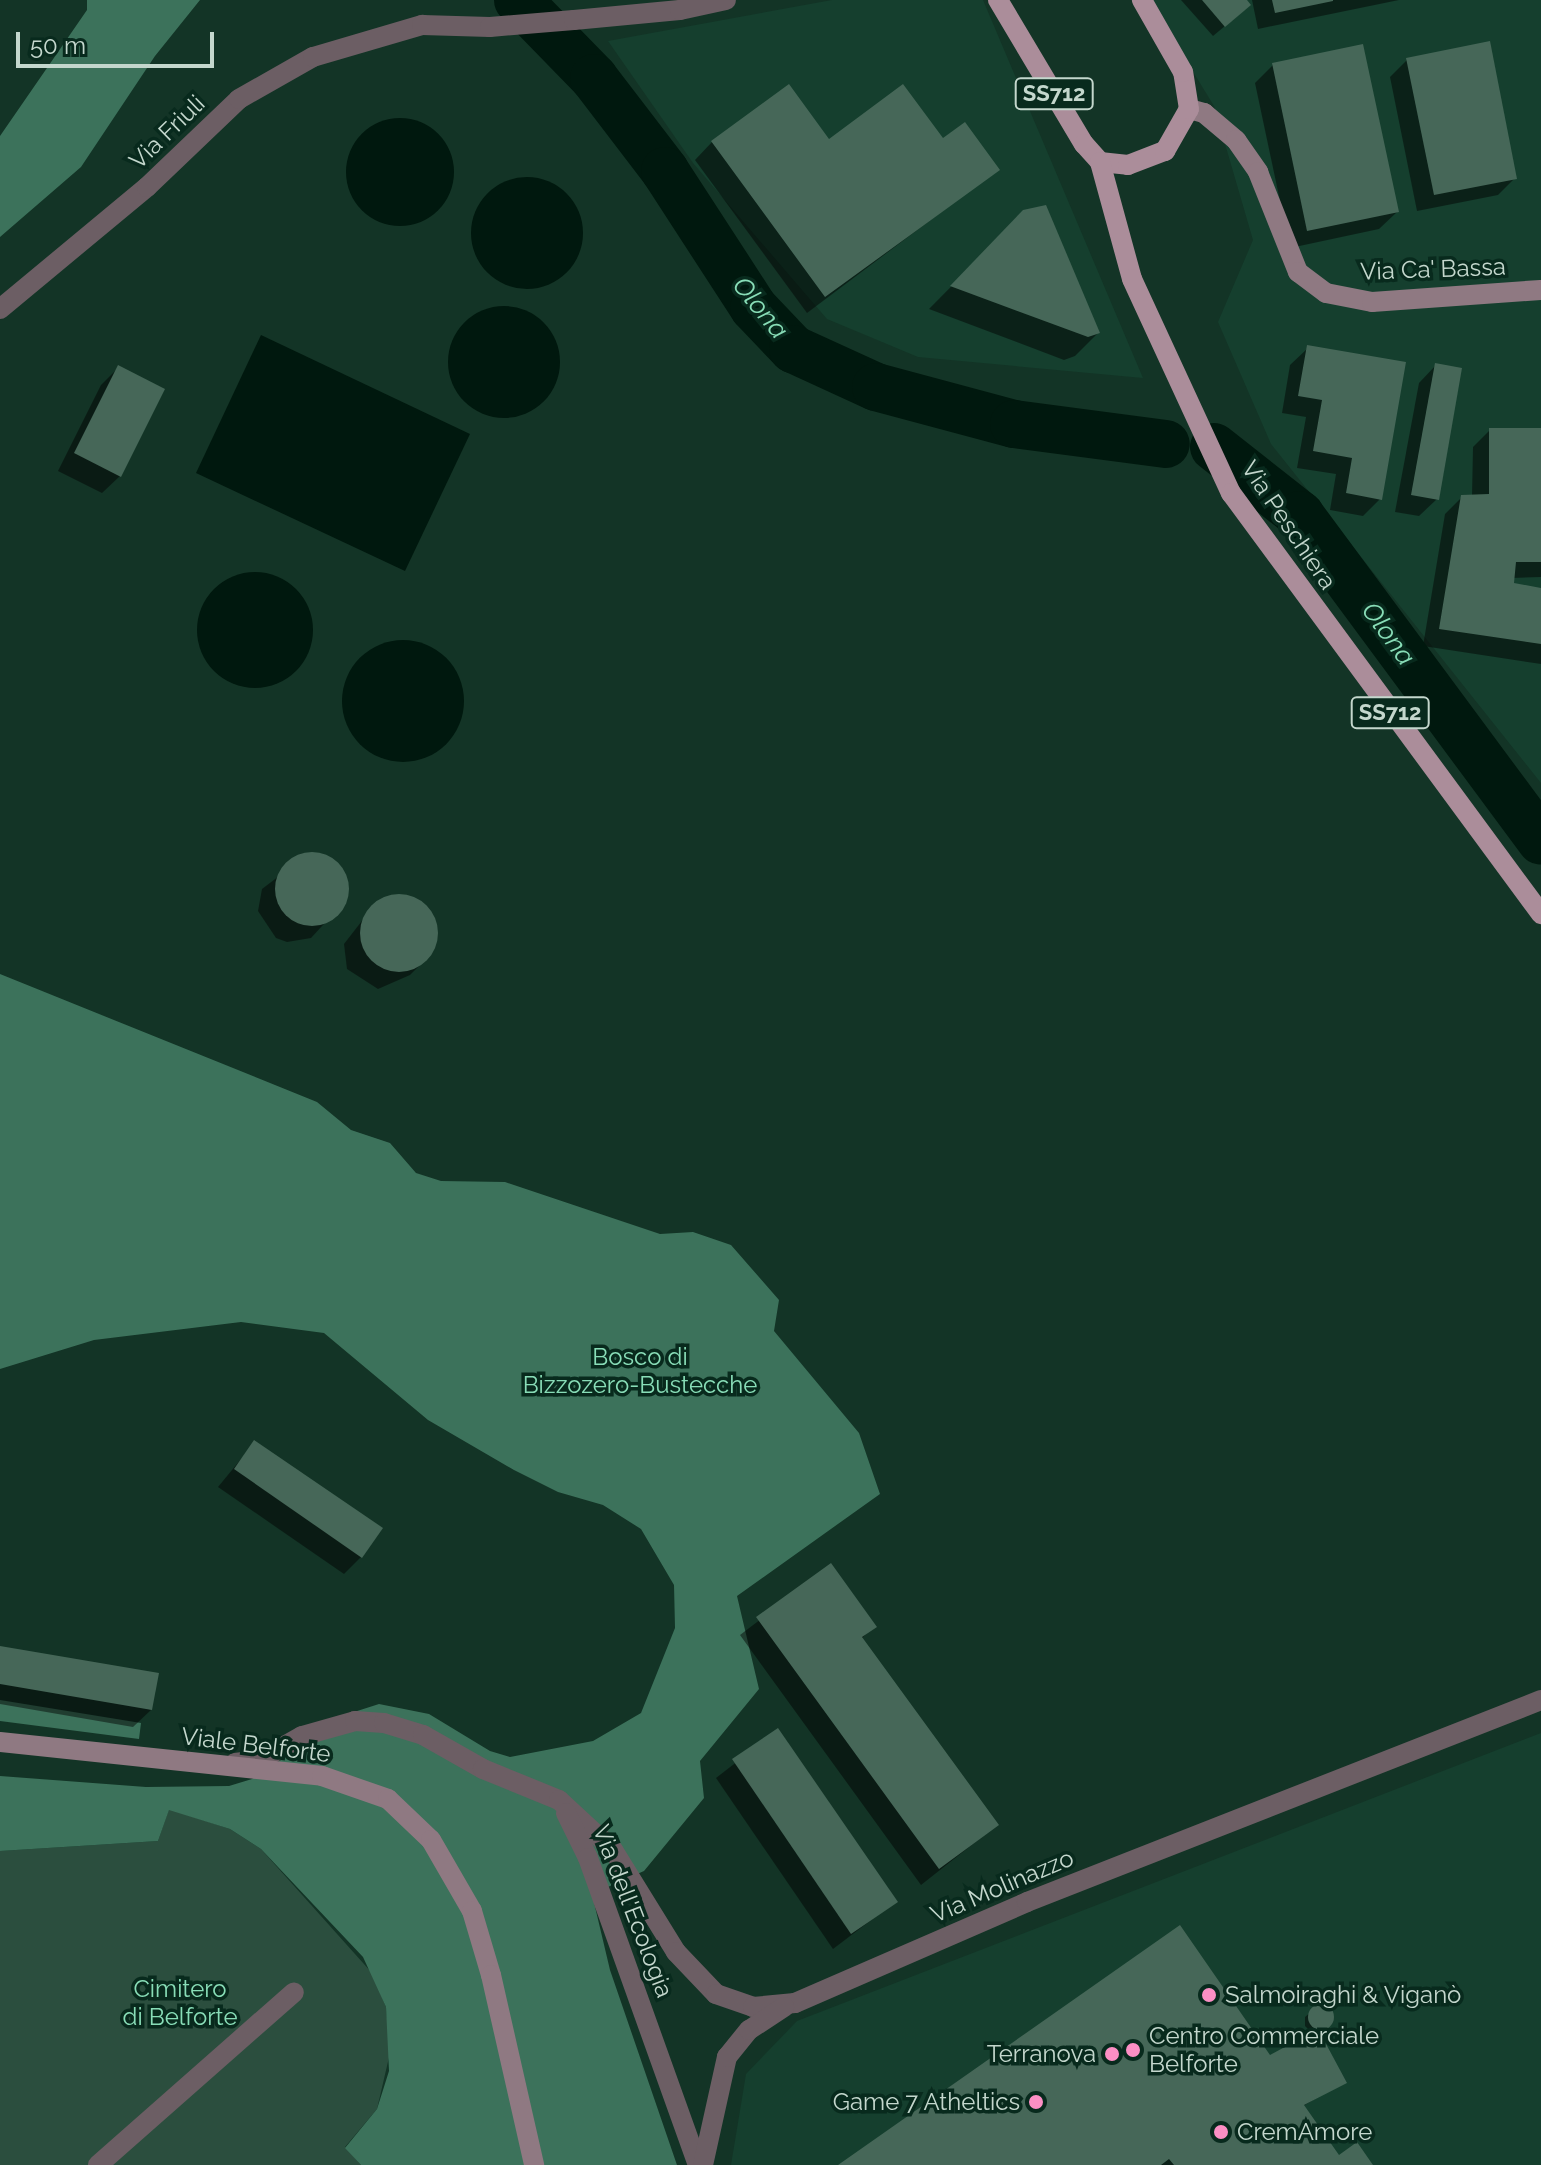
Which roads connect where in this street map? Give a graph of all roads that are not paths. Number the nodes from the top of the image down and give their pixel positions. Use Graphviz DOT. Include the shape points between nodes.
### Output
graph roads {
  1 [pos="726,0"];
  2 [pos="998,0"];
  3 [pos="1142,0"];
  4 [pos="1189,109"];
  5 [pos="1100,162"];
  6 [pos="1541,290"];
  7 [pos="0,309"];
  8 [pos="1541,914"];
  9 [pos="1541,1700"];
  10 [pos="0,1742"];
  11 [pos="213,1765"];
  12 [pos="559,1800"];
  13 [pos="294,1992"];
  14 [pos="795,2003"];
  15 [pos="98,2165"];
  16 [pos="534,2165"];
  17 [pos="701,2165"];
  1 -- 7 [label="street, Via Friuli" via="574,20 422,25 313,57 239,99 147,187"];
  2 -- 5 [label="main road, Via Peschiera / SS712"];
  3 -- 4 [label="main road" via="1183,72"];
  4 -- 5 [label="main road" via="1165,151 1128,165"];
  4 -- 6 [label="main road, Via Ca' Bassa" via="1204,113 1236,140 1258,172 1298,272 1326,293 1372,302"];
  5 -- 8 [label="main road, Via Peschiera / SS712" via="1132,279 1231,493"];
  9 -- 14 [label="street, Via Molinazzo" via="1027,1902"];
  10 -- 11 [label="main road, Viale Belforte"];
  11 -- 12 [label="street" via="260,1760 302,1736 355,1721 384,1723 423,1735 483,1769"];
  11 -- 16 [label="main road, Viale Belforte" via="322,1776 356,1786 388,1799 431,1840 472,1911"];
  12 -- 14 [label="street, Via Molinazzo" via="613,1850 676,1952 716,1994 753,2007"];
  12 -- 17 [label="street, Via dell'Ecologia" via="588,1858"];
  13 -- 15 [label="street"];
  14 -- 17 [label="street" via="749,2030 727,2057"];
}
